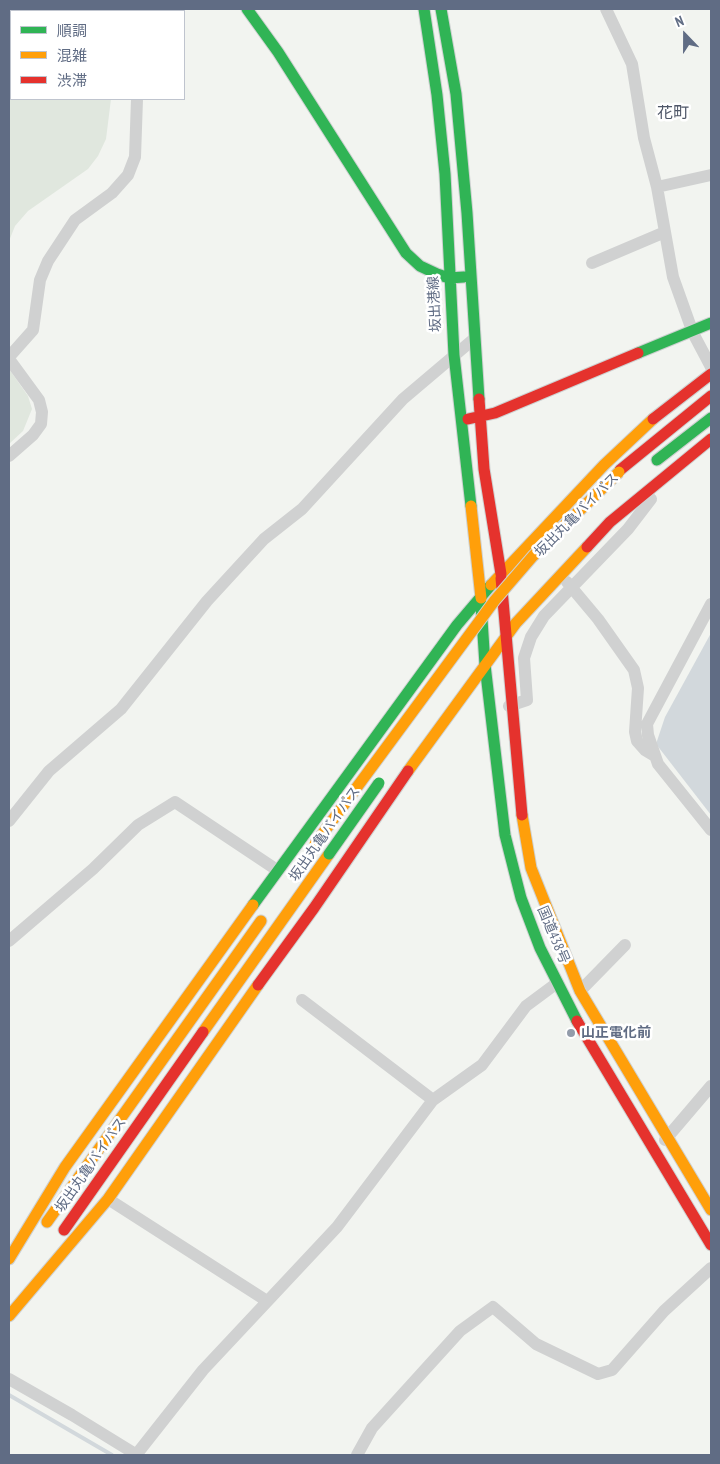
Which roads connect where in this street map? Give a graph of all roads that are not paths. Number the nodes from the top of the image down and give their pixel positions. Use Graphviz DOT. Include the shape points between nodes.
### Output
graph roads {
  1 [pos="247,9"];
  2 [pos="424,9"];
  3 [pos="441,9"];
  4 [pos="606,9"];
  5 [pos="137,100"];
  6 [pos="711,175"];
  7 [pos="657,187"];
  8 [pos="665,232"];
  9 [pos="592,263"];
  10 [pos="470,277"];
  11 [pos="449,278"];
  12 [pos="711,323"];
  13 [pos="693,333"];
  14 [pos="475,338"];
  15 [pos="454,355"];
  16 [pos="9,358"];
  17 [pos="711,368"];
  18 [pos="711,374"];
  19 [pos="711,396"];
  20 [pos="482,417"];
  21 [pos="711,418"];
  22 [pos="462,420"];
  23 [pos="711,439"];
  24 [pos="9,456"];
  25 [pos="645,470"];
  26 [pos="659,489"];
  27 [pos="494,531"];
  28 [pos="538,534"];
  29 [pos="501,574"];
  30 [pos="560,575"];
  31 [pos="572,587"];
  32 [pos="481,598"];
  33 [pos="514,602"];
  34 [pos="711,604"];
  35 [pos="507,636"];
  36 [pos="475,649"];
  37 [pos="485,665"];
  38 [pos="511,705"];
  39 [pos="457,706"];
  40 [pos="479,707"];
  41 [pos="655,756"];
  42 [pos="385,774"];
  43 [pos="9,821"];
  44 [pos="711,830"];
  45 [pos="312,848"];
  46 [pos="277,870"];
  47 [pos="270,908"];
  48 [pos="9,941"];
  49 [pos="625,945"];
  50 [pos="557,983"];
  51 [pos="580,991"];
  52 [pos="302,1000"];
  53 [pos="711,1086"];
  54 [pos="433,1100"];
  55 [pos="668,1137"];
  56 [pos="655,1152"];
  57 [pos="108,1199"];
  58 [pos="710,1203"];
  59 [pos="711,1245"];
  60 [pos="12,1264"];
  61 [pos="711,1268"];
  62 [pos="267,1301"];
  63 [pos="9,1307"];
  64 [pos="9,1316"];
  65 [pos="9,1379"];
  66 [pos="137,1455"];
  67 [pos="357,1455"];
  1 -- 11 [label="main road" via="406,253 420,266"];
  2 -- 11 [label="main road, 坂出港線" via="444,164"];
  3 -- 10 [label="main road" via="456,94"];
  4 -- 7 [label="street" via="632,64 644,138"];
  5 -- 16 [label="street" via="135,157 128,175 112,193 75,220 40,280 33,330"];
  6 -- 7 [label="street"];
  7 -- 8 [label="street"];
  8 -- 9 [label="street"];
  8 -- 13 [label="street" via="673,277"];
  10 -- 11 [label="main road"];
  10 -- 14 [label="main road"];
  11 -- 15 [label="main road, 坂出港線"];
  12 -- 13 [label="main road"];
  13 -- 17 [label="street"];
  13 -- 20 [label="main road"];
  14 -- 15 [label="street"];
  14 -- 20 [label="main road"];
  15 -- 22 [label="main road, 坂出港線"];
  15 -- 43 [label="street" via="403,399 302,509 264,539 206,601 121,710 49,770"];
  16 -- 24 [label="street" via="39,400 42,412 41,424 33,435"];
  18 -- 28 [label="main road" via="664,409 604,465"];
  19 -- 45 [label="main road, 坂出丸亀バイパス, bridge" via="619,472 533,556 495,600"];
  20 -- 22 [label="main road"];
  20 -- 27 [label="main road" via="484,469"];
  21 -- 25 [label="main road"];
  22 -- 32 [label="main road, 坂出港線"];
  23 -- 30 [label="main road" via="610,522"];
  26 -- 31 [label="street" via="628,529"];
  27 -- 28 [label="main road" via="509,541"];
  27 -- 29 [label="main road"];
  28 -- 29 [label="main road"];
  29 -- 32 [label="main road"];
  29 -- 35 [label="main road, 国道438号"];
  30 -- 31 [label="street"];
  30 -- 35 [label="main road"];
  31 -- 38 [label="street" via="544,616 531,637 524,658 527,700"];
  31 -- 41 [label="street" via="634,670 638,688 637,741"];
  32 -- 37 [label="main road, 国道438号"];
  32 -- 46 [label="main road" via="457,625"];
  33 -- 36 [label="main road"];
  34 -- 41 [label="street" via="647,724"];
  35 -- 37 [label="main road"];
  35 -- 38 [label="main road, 国道438号"];
  37 -- 39 [label="main road"];
  37 -- 40 [label="main road, 国道438号"];
  38 -- 40 [label="street"];
  38 -- 51 [label="main road, 国道438号" via="520,802 531,868"];
  39 -- 40 [label="main road"];
  39 -- 57 [label="main road"];
  40 -- 50 [label="main road, 国道438号" via="492,734 504,835 513,873 540,948"];
  41 -- 44 [label="street"];
  42 -- 63 [label="main road, 坂出丸亀バイパス, bridge"];
  46 -- 48 [label="street" via="175,802 138,825 94,869"];
  46 -- 60 [label="main road" via="65,1166"];
  47 -- 60 [label="main road, 坂出丸亀バイパス" via="40,1233"];
  49 -- 51 [label="street"];
  50 -- 54 [label="street" via="526,1006 482,1065"];
  50 -- 56 [label="main road, 国道438号"];
  51 -- 55 [label="main road, 国道438号"];
  52 -- 54 [label="street"];
  53 -- 55 [label="street"];
  54 -- 62 [label="street" via="337,1227"];
  55 -- 56 [label="street"];
  55 -- 58 [label="main road, 国道438号"];
  56 -- 59 [label="main road, 国道438号"];
  57 -- 62 [label="street"];
  57 -- 64 [label="main road"];
  61 -- 67 [label="street" via="664,1311 612,1370 598,1374 536,1344 493,1307 460,1332 372,1428"];
  62 -- 66 [label="street" via="203,1370"];
  65 -- 66 [label="street"];
}
